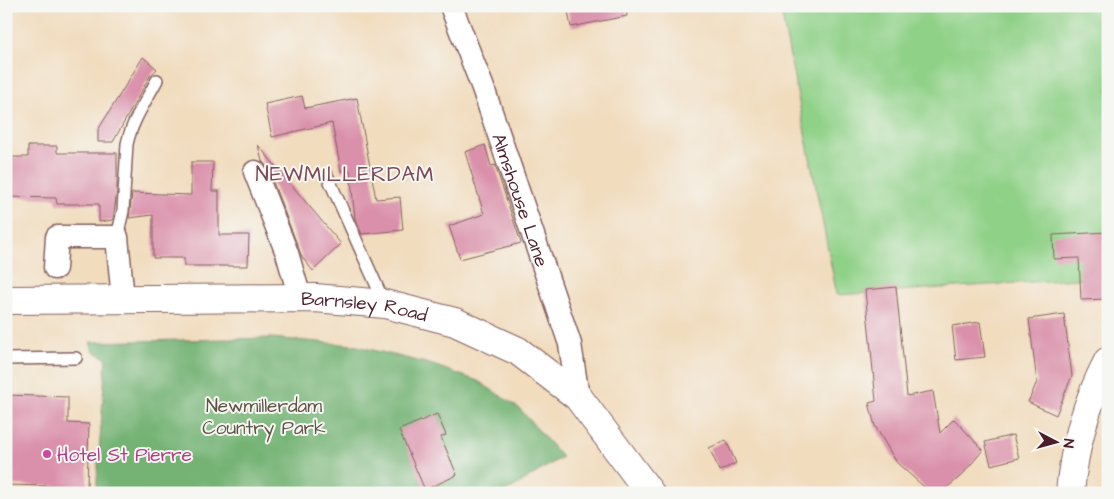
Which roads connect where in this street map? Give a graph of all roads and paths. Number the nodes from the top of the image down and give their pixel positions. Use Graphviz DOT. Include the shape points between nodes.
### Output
graph roads {
  1 [pos="451,6"];
  2 [pos="157,80"];
  3 [pos="255,172"];
  4 [pos="327,176"];
  5 [pos="117,237"];
  6 [pos="55,268"];
  7 [pos="300,298"];
  8 [pos="123,299"];
  9 [pos="6,300"];
  10 [pos="385,304"];
  11 [pos="76,358"];
  12 [pos="6,359"];
  13 [pos="1108,361"];
  14 [pos="578,398"];
  15 [pos="650,493"];
  16 [pos="1070,493"];
  1 -- 14 [label="street, Almshouse Lane" via="483,88 570,344"];
  2 -- 5 [label="lane" via="129,135 123,211"];
  3 -- 7 [label="street" via="287,253"];
  4 -- 10 [label="lane"];
  5 -- 6 [label="street" via="57,238"];
  5 -- 8 [label="street"];
  7 -- 8 [label="main road, Barnsley Road"];
  7 -- 10 [label="main road, Barnsley Road"];
  8 -- 9 [label="main road, Barnsley Road"];
  10 -- 14 [label="main road, Barnsley Road" via="455,322 518,351"];
  11 -- 12 [label="lane"];
  13 -- 16 [label="main road" via="1091,396 1078,436"];
  14 -- 15 [label="main road, Barnsley Road"];
}
